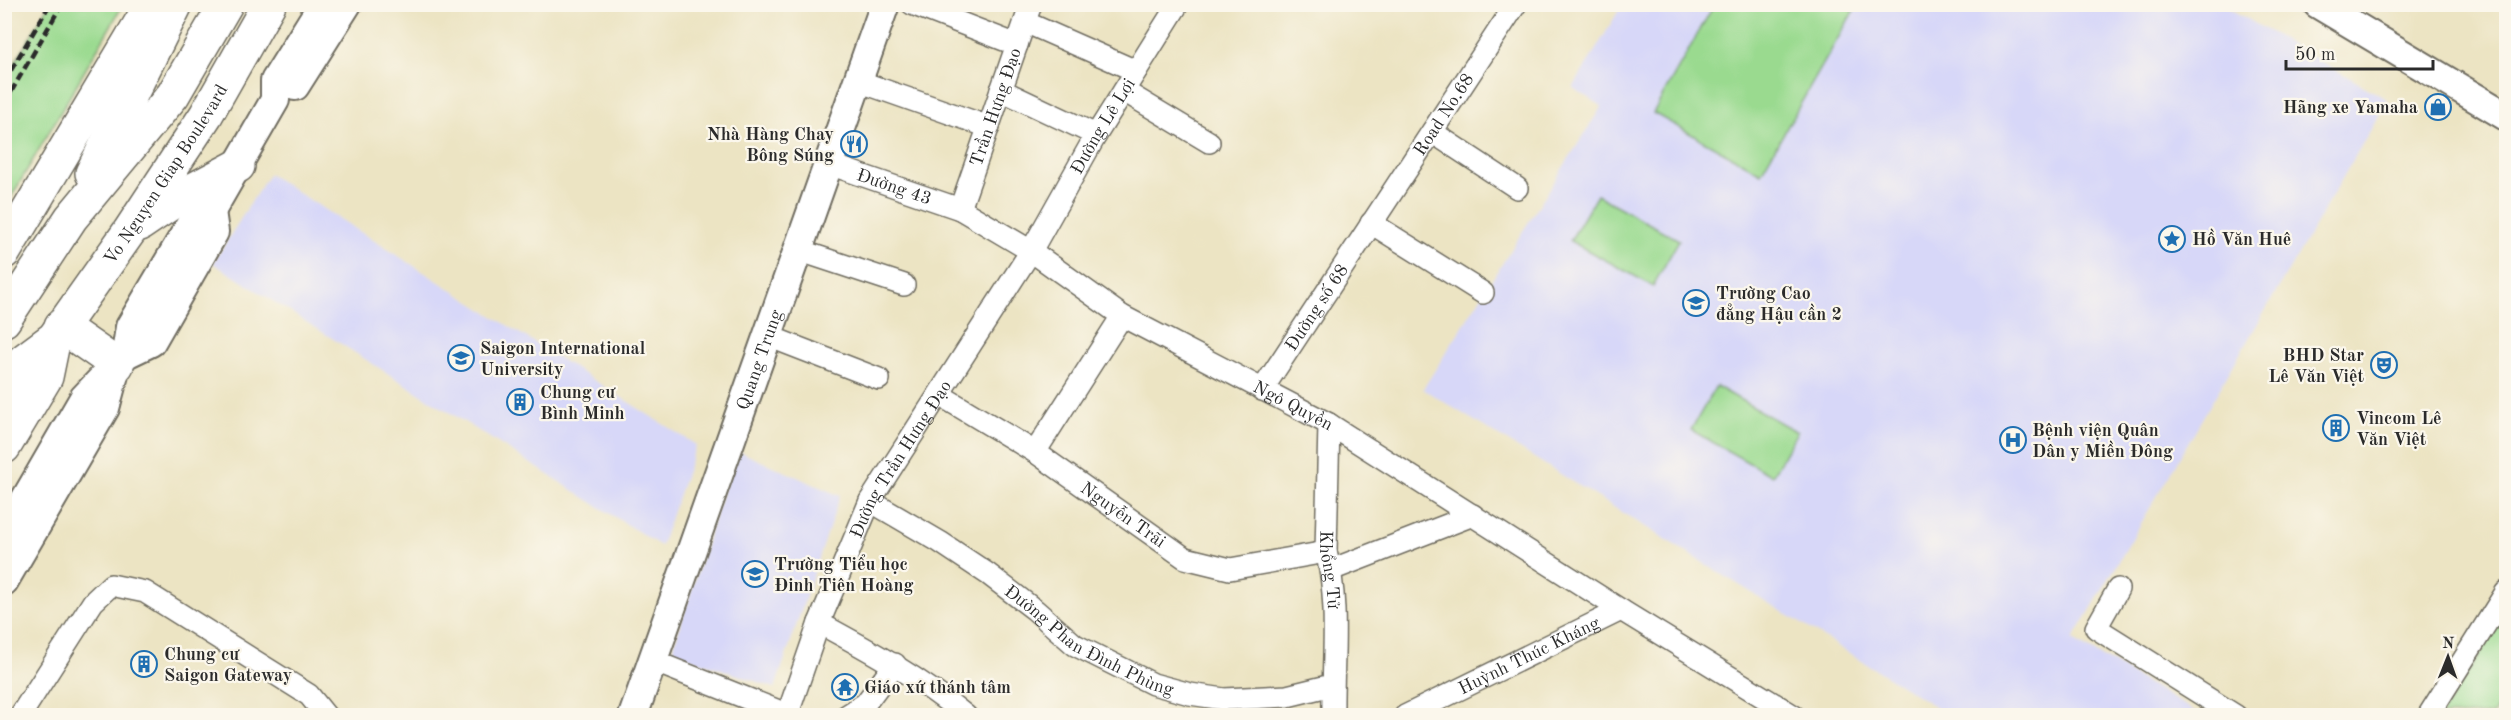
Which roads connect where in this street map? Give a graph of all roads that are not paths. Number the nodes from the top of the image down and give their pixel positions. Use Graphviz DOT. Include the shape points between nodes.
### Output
graph roads {
  1 [pos="152,4"];
  2 [pos="176,4"];
  3 [pos="226,4"];
  4 [pos="269,4"];
  5 [pos="323,4"];
  6 [pos="347,4"];
  7 [pos="885,4"];
  8 [pos="912,4"];
  9 [pos="1178,4"];
  10 [pos="1516,4"];
  11 [pos="2318,4"];
  12 [pos="1028,13"];
  13 [pos="1017,45"];
  14 [pos="1136,71"];
  15 [pos="858,81"];
  16 [pos="1002,90"];
  17 [pos="1124,91"];
  18 [pos="275,100"];
  19 [pos="2506,116"];
  20 [pos="989,127"];
  21 [pos="1432,132"];
  22 [pos="1096,135"];
  23 [pos="1209,142"];
  24 [pos="829,164"];
  25 [pos="238,166"];
  26 [pos="1517,188"];
  27 [pos="960,209"];
  28 [pos="70,218"];
  29 [pos="1371,224"];
  30 [pos="129,232"];
  31 [pos="798,250"];
  32 [pos="1031,251"];
  33 [pos="4,252"];
  34 [pos="904,285"];
  35 [pos="1483,293"];
  36 [pos="1122,316"];
  37 [pos="4,320"];
  38 [pos="58,332"];
  39 [pos="768,336"];
  40 [pos="121,359"];
  41 [pos="879,379"];
  42 [pos="1262,390"];
  43 [pos="4,393"];
  44 [pos="939,395"];
  45 [pos="1329,424"];
  46 [pos="4,447"];
  47 [pos="1035,452"];
  48 [pos="870,501"];
  49 [pos="1473,515"];
  50 [pos="4,536"];
  51 [pos="1329,561"];
  52 [pos="4,581"];
  53 [pos="2118,589"];
  54 [pos="2506,592"];
  55 [pos="1621,610"];
  56 [pos="819,623"];
  57 [pos="653,661"];
  58 [pos="894,664"];
  59 [pos="1332,685"];
  60 [pos="789,714"];
  61 [pos="20,716"];
  62 [pos="326,716"];
  63 [pos="633,716"];
  64 [pos="846,716"];
  65 [pos="966,716"];
  66 [pos="1333,716"];
  67 [pos="1405,716"];
  68 [pos="1794,716"];
  69 [pos="2236,716"];
  70 [pos="2428,716"];
  1 -- 33 [label="highway"];
  2 -- 28 [label="highway, Vo Nguyen Giap Boulevard"];
  3 -- 28 [label="highway, Vo Nguyen Giap Boulevard" via="173,95"];
  4 -- 30 [label="highway, Vo Nguyen Giap Boulevard" via="206,115"];
  5 -- 18 [label="main road" via="275,81"];
  6 -- 18 [label="main road" via="289,96"];
  7 -- 15 [label="main road, Quang Trung"];
  8 -- 13 [label="street"];
  9 -- 14 [label="street, Đường Lê Lợi"];
  10 -- 21 [label="street, Road No.68"];
  11 -- 19 [label="main road"];
  12 -- 13 [label="street, Trần Hưng Đạo"];
  12 -- 14 [label="street"];
  13 -- 16 [label="street, Trần Hưng Đạo"];
  14 -- 17 [label="street, Đường Lê Lợi"];
  15 -- 20 [label="street"];
  15 -- 24 [label="main road, Quang Trung"];
  16 -- 20 [label="street, Trần Hưng Đạo"];
  16 -- 22 [label="street"];
  17 -- 22 [label="street, Đường Lê Lợi"];
  17 -- 23 [label="street"];
  18 -- 25 [label="main road"];
  20 -- 27 [label="street, Trần Hưng Đạo"];
  21 -- 26 [label="street"];
  21 -- 29 [label="street, Road No.68"];
  22 -- 32 [label="street, Đường Lê Lợi"];
  24 -- 27 [label="street, Đường 43"];
  24 -- 31 [label="main road, Quang Trung"];
  25 -- 30 [label="highway" via="183,195"];
  25 -- 40 [label="main road" via="211,211 214,232 151,342"];
  27 -- 32 [label="street, Ngô Quyền"];
  28 -- 37 [label="highway, Vo Nguyen Giap Boulevard"];
  29 -- 35 [label="street"];
  29 -- 42 [label="street, Đường số 68"];
  30 -- 38 [label="highway, Vo Nguyen Giap Boulevard"];
  31 -- 34 [label="street"];
  31 -- 39 [label="main road, Quang Trung"];
  32 -- 36 [label="street, Ngô Quyền"];
  32 -- 44 [label="street, Đường Trần Hưng Đạo"];
  36 -- 42 [label="street, Ngô Quyền"];
  36 -- 47 [label="street"];
  38 -- 40 [label="highway"];
  38 -- 43 [label="highway, Vo Nguyen Giap Boulevard" via="23,362"];
  38 -- 46 [label="highway, Vo Nguyen Giap Boulevard" via="46,377"];
  39 -- 41 [label="street"];
  39 -- 57 [label="main road, Quang Trung"];
  40 -- 50 [label="main road" via="84,398"];
  40 -- 52 [label="main road" via="105,408"];
  42 -- 45 [label="street, Ngô Quyền"];
  44 -- 47 [label="street, Nguyễn Trãi"];
  44 -- 48 [label="street, Đường Trần Hưng Đạo"];
  45 -- 49 [label="street, Ngô Quyền"];
  45 -- 51 [label="street, Khổng Tử"];
  47 -- 51 [label="street, Nguyễn Trãi" via="1185,558 1230,569"];
  48 -- 56 [label="street, Đường Trần Hưng Đạo"];
  48 -- 59 [label="street, Đường Phan Đình Phùng" via="988,574 1075,645 1153,684 1224,699 1287,696"];
  49 -- 51 [label="street, Nguyễn Trãi"];
  49 -- 55 [label="street, Ngô Quyền"];
  51 -- 59 [label="street, Khổng Tử"];
  53 -- 69 [label="street" via="2096,628"];
  54 -- 70 [label="street"];
  55 -- 67 [label="street, Huỳnh Thúc Kháng"];
  55 -- 68 [label="street, Ngô Quyền"];
  56 -- 58 [label="street"];
  56 -- 60 [label="street, Đường Trần Hưng Đạo"];
  57 -- 60 [label="street"];
  57 -- 63 [label="main road, Quang Trung"];
  58 -- 64 [label="street" via="865,704"];
  58 -- 65 [label="street" via="931,687"];
  59 -- 66 [label="street, Khổng Tử"];
  61 -- 62 [label="street" via="93,602 111,585 145,592 309,695"];
}
